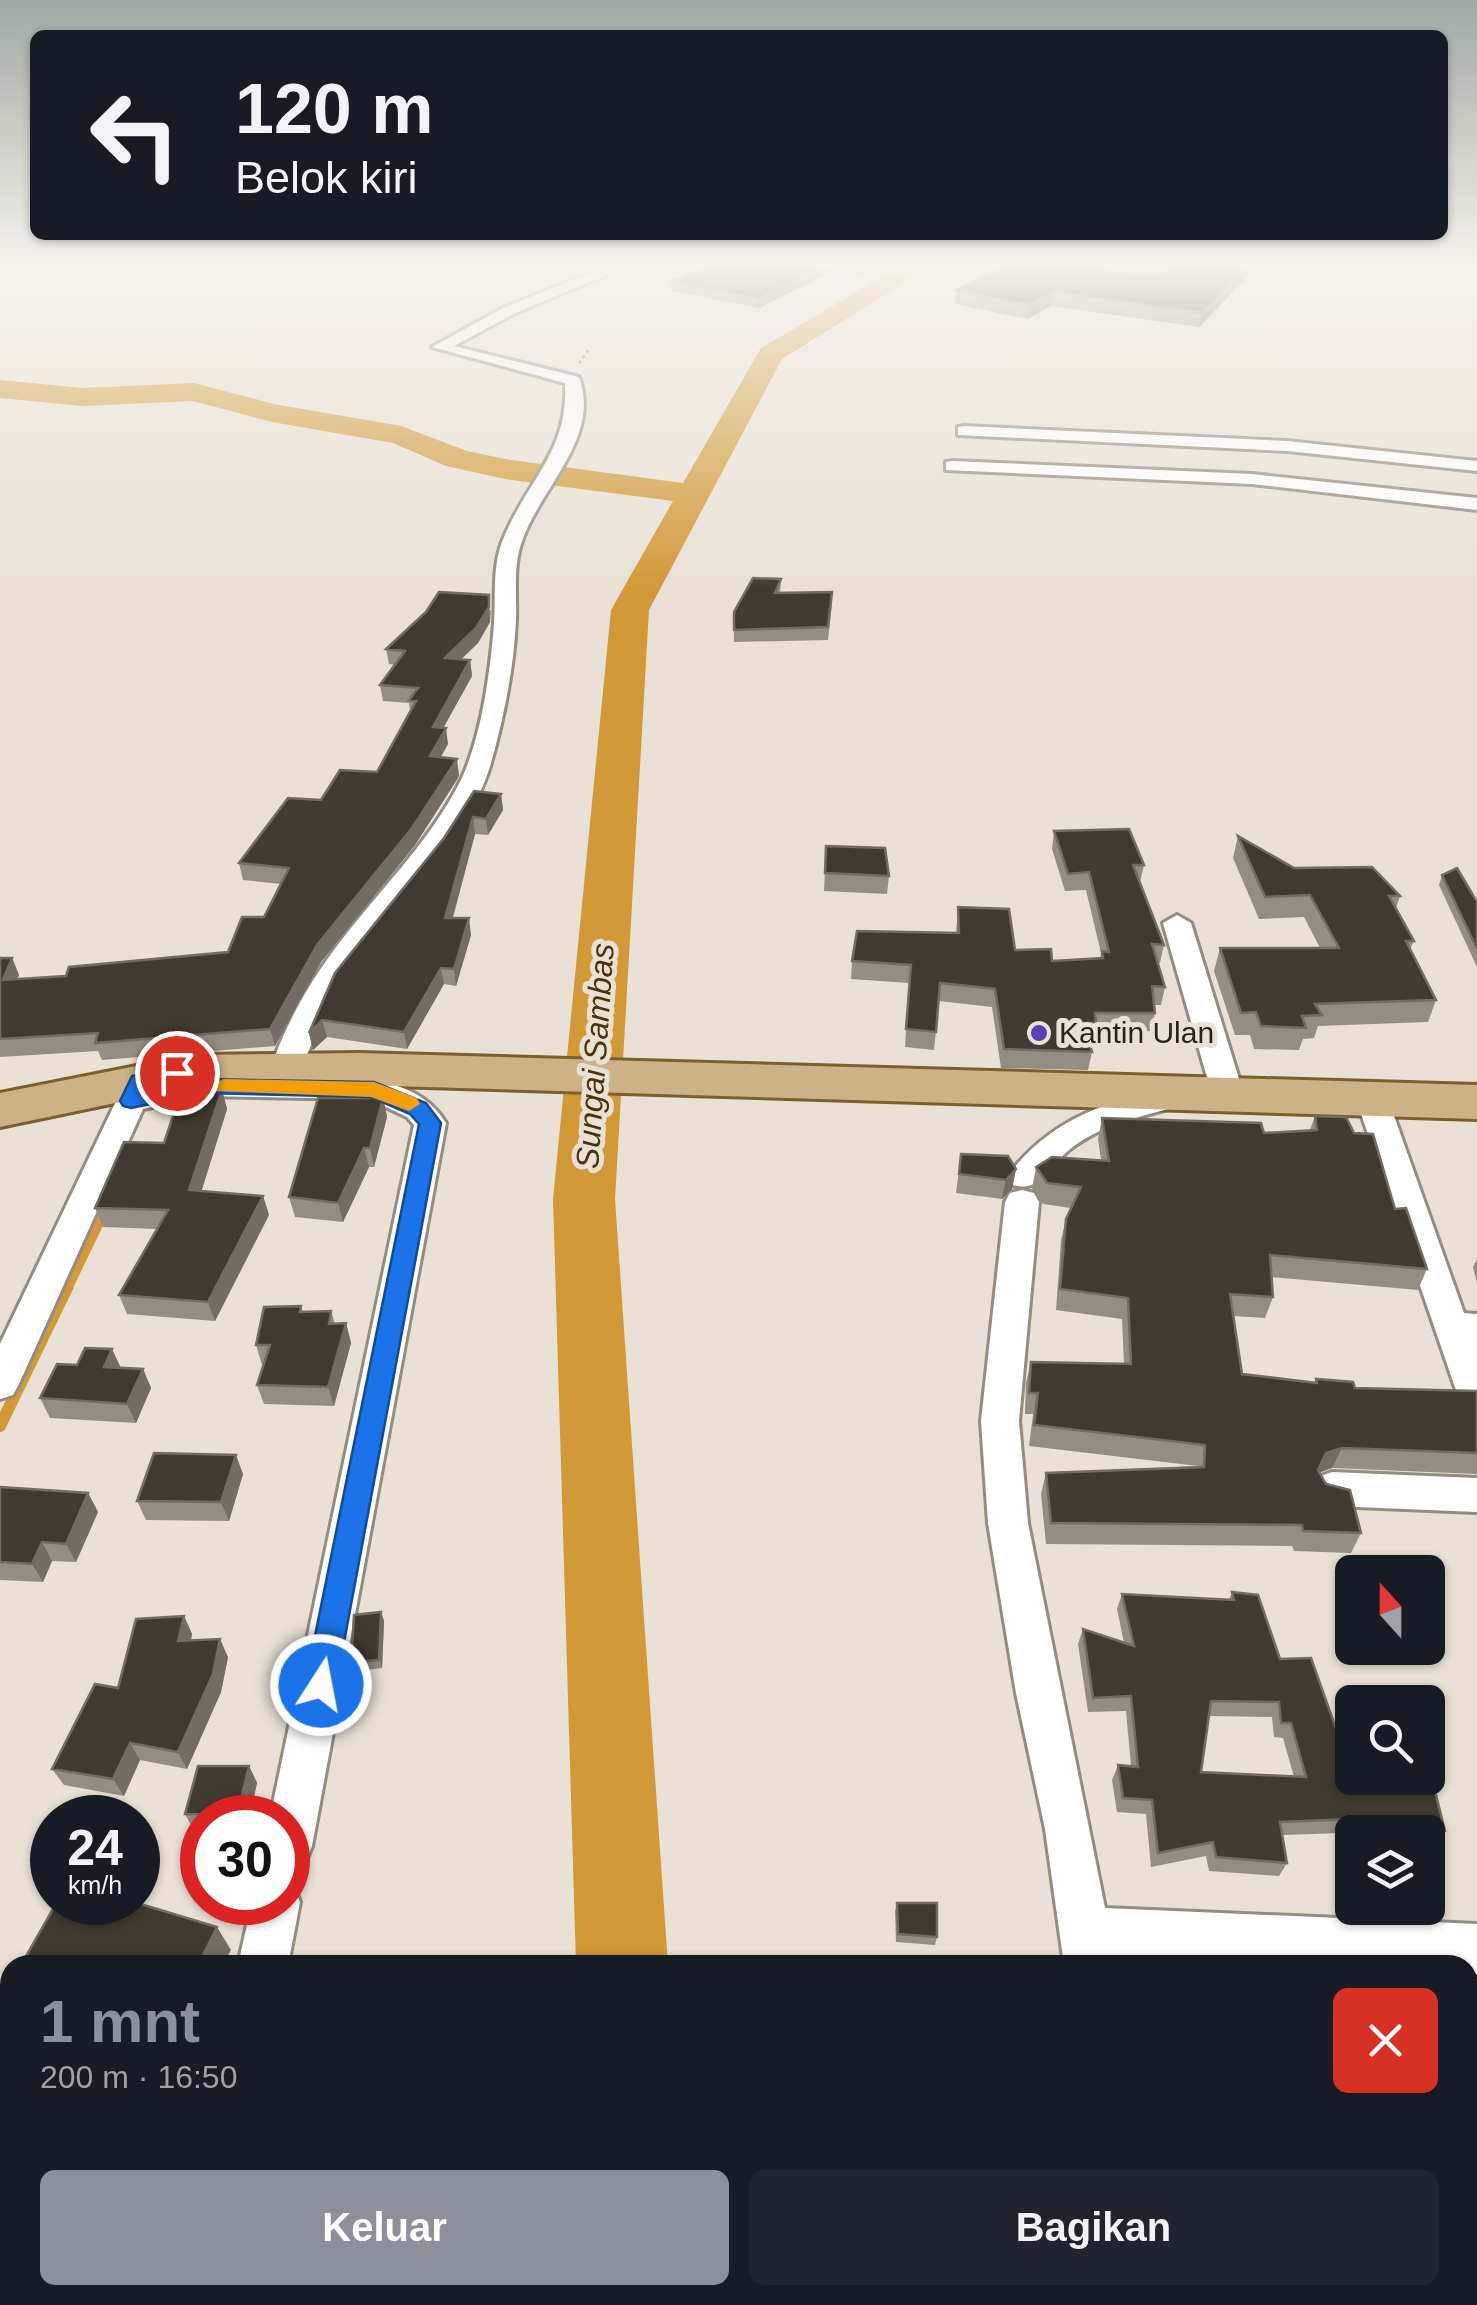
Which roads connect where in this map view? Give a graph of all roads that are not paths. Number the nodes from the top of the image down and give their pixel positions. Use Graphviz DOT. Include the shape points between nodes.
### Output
graph roads {
  1 [pos="551,375"];
  2 [pos="964,431"];
  3 [pos="952,466"];
  4 [pos="1477,466"];
  5 [pos="1477,504"];
  6 [pos="1177,923"];
  7 [pos="284,1070"];
  8 [pos="136,1091"];
  9 [pos="1210,1094"];
  10 [pos="1372,1099"];
  11 [pos="1477,1102"];
  12 [pos="0,1110"];
  13 [pos="1464,1328"];
  14 [pos="0,1384"];
  15 [pos="1477,1396"];
  16 [pos="1332,1489"];
  17 [pos="1477,1494"];
  18 [pos="298,1795"];
  19 [pos="271,1925"];
  20 [pos="1085,1949"];
  21 [pos="1477,1949"];
  22 [pos="265,1955"];
  1 -- 7 [label="street" via="573,380 573,430 514,536 504,570 503,636 476,774 421,862 346,954 292,1041"];
  2 -- 4 [label="street" via="1288,446"];
  3 -- 5 [label="street" via="1252,479"];
  6 -- 9 [label="street"];
  7 -- 8 [label="main road" via="192,1071"];
  7 -- 9 [label="main road"];
  8 -- 12 [label="main road"];
  8 -- 14 [label="street"];
  8 -- 18 [label="street" via="374,1090 418,1109 430,1123"];
  9 -- 10 [label="main road"];
  9 -- 20 [label="street" via="1128,1108 1077,1127 1045,1150 1024,1189 1000,1421 1008,1523"];
  10 -- 11 [label="main road"];
  10 -- 13 [label="street"];
  13 -- 15 [label="street"];
  16 -- 17 [label="street"];
  19 -- 22 [label="street"];
  20 -- 21 [label="street"];
}
